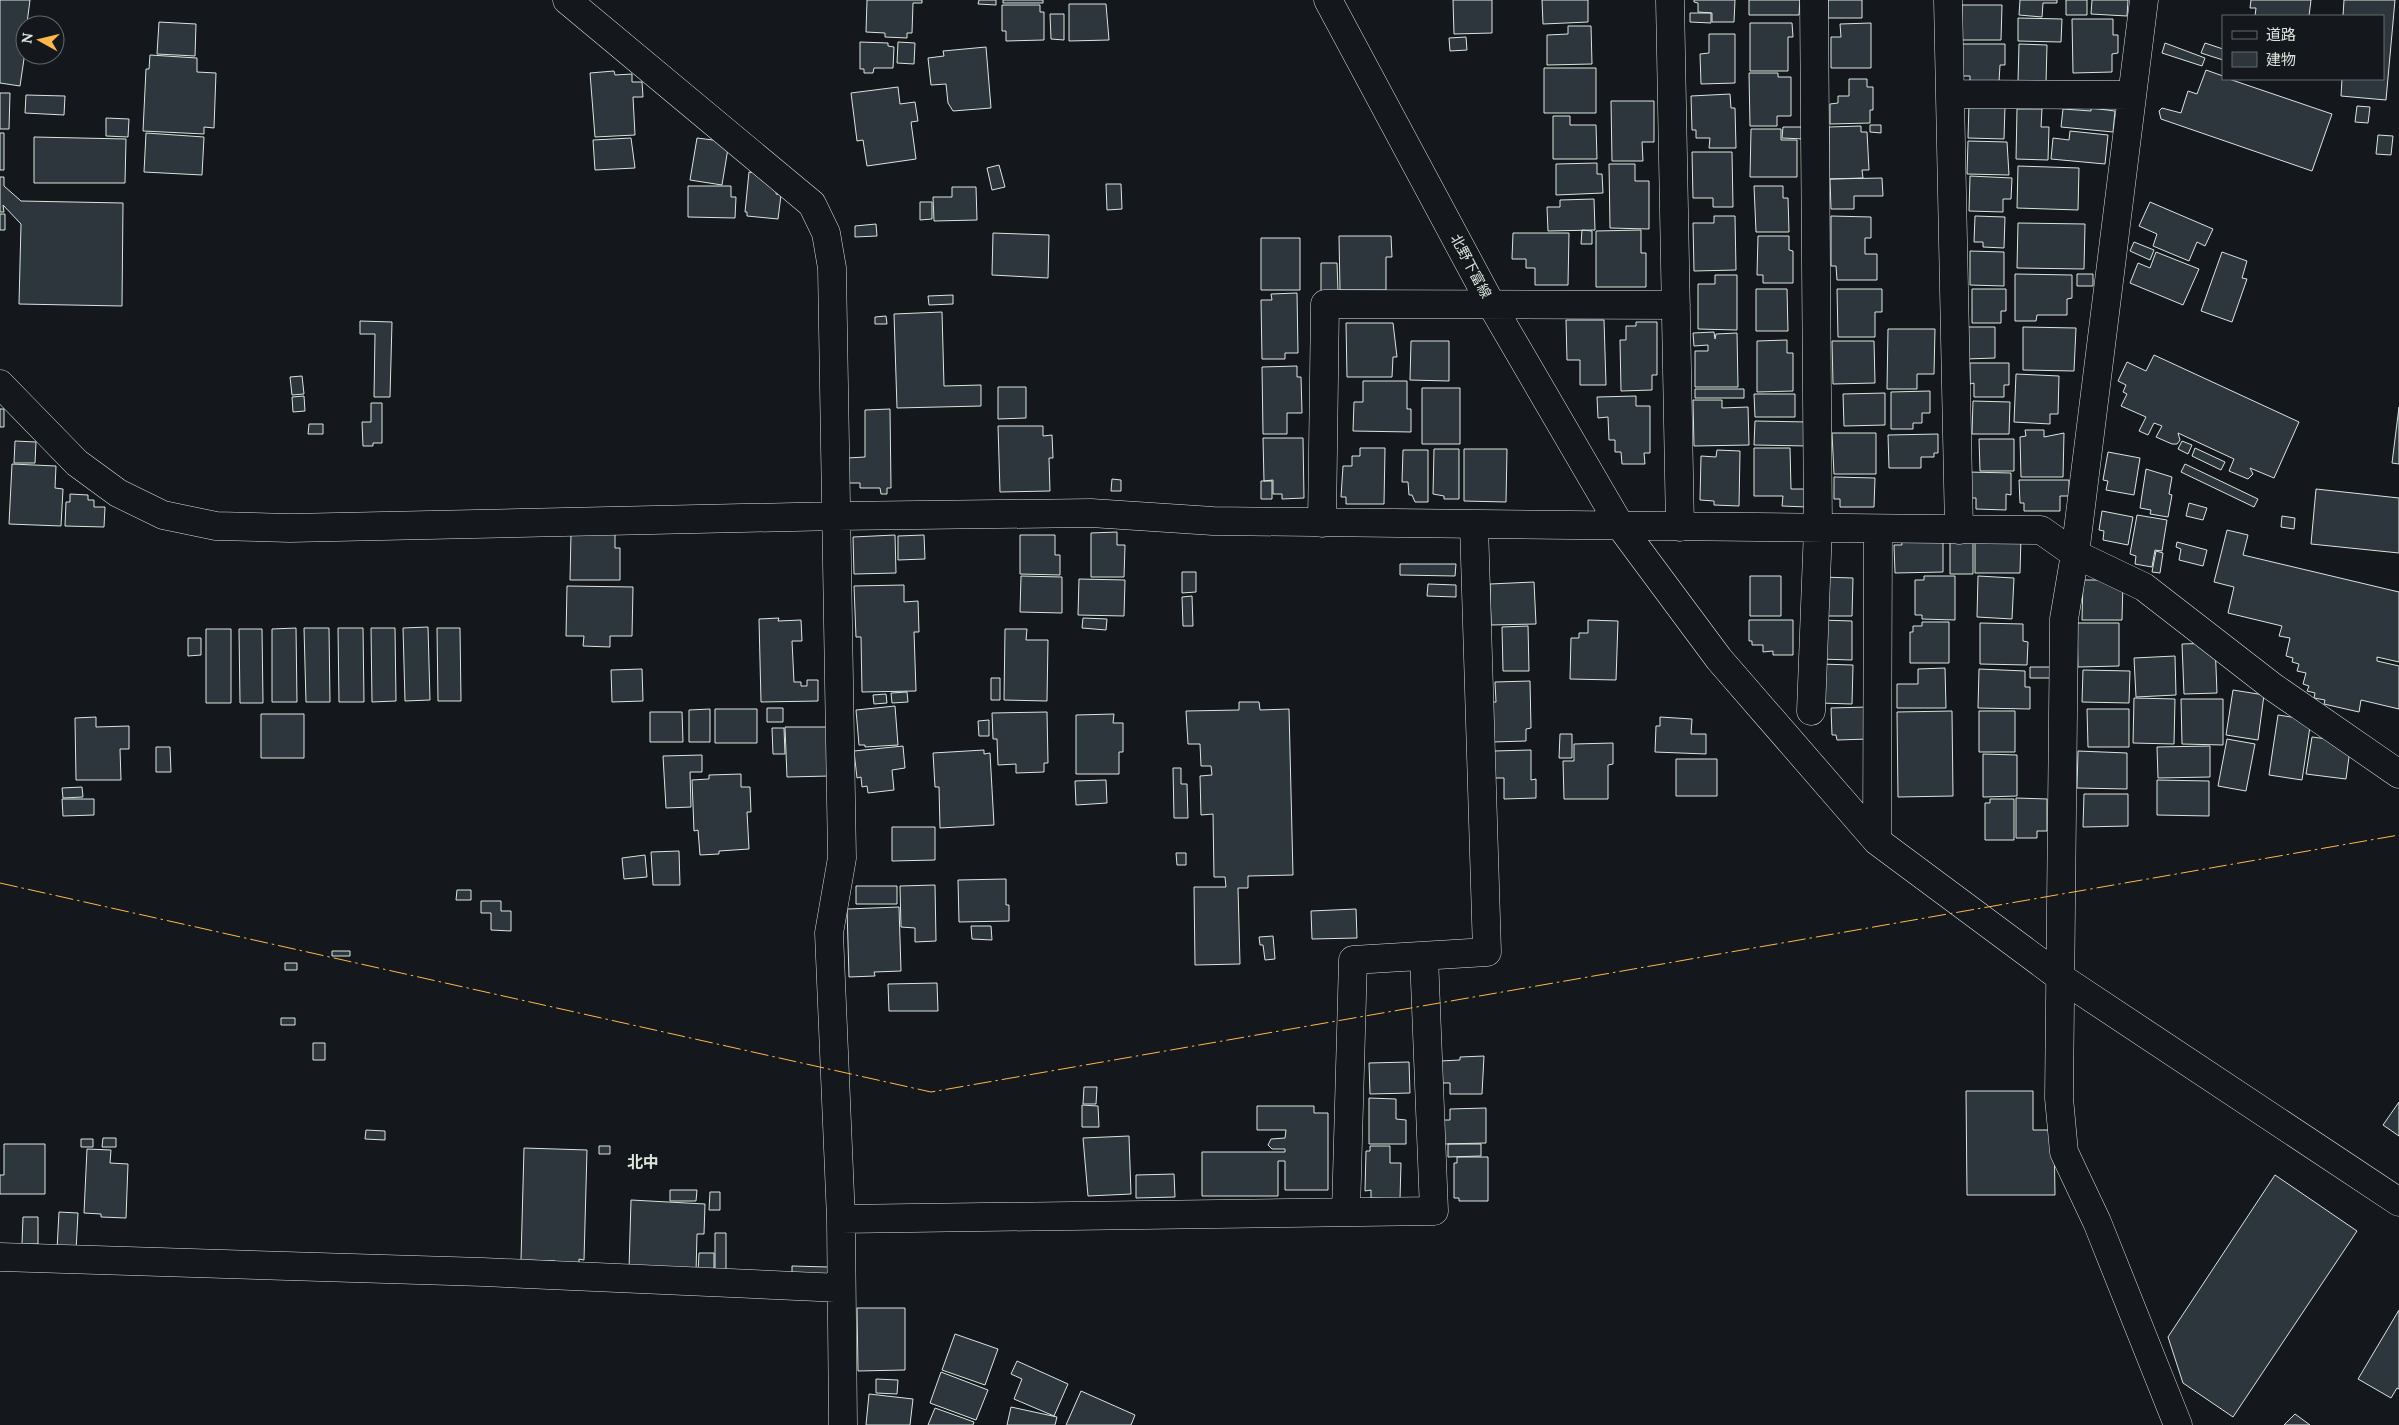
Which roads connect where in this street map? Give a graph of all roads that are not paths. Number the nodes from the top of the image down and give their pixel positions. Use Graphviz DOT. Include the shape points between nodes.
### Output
graph roads {
  1 [pos="567,0"];
  2 [pos="1328,0"];
  3 [pos="1670,0"];
  4 [pos="1814,0"];
  5 [pos="1948,0"];
  6 [pos="2144,0"];
  7 [pos="1950,94"];
  8 [pos="2132,95"];
  9 [pos="1491,304"];
  10 [pos="1676,305"];
  11 [pos="0,384"];
  12 [pos="838,516"];
  13 [pos="1322,523"];
  14 [pos="1474,525"];
  15 [pos="1622,527"];
  16 [pos="1680,527"];
  17 [pos="1818,528"];
  18 [pos="1878,529"];
  19 [pos="1959,530"];
  20 [pos="2076,554"];
  21 [pos="1811,711"];
  22 [pos="2399,774"];
  23 [pos="1877,841"];
  24 [pos="1424,956"];
  25 [pos="2060,977"];
  26 [pos="2399,1202"];
  27 [pos="1346,1212"];
  28 [pos="841,1219"];
  29 [pos="0,1257"];
  30 [pos="842,1288"];
  31 [pos="843,1425"];
  32 [pos="2178,1425"];
  1 -- 12 [label="street" via="812,204 826,233 832,268"];
  2 -- 9 [label="street, 北野下富線"];
  3 -- 10 [label="street"];
  4 -- 17 [label="street"];
  5 -- 7 [label="street"];
  6 -- 8 [label="street"];
  7 -- 8 [label="street"];
  7 -- 19 [label="street"];
  8 -- 20 [label="street"];
  9 -- 10 [label="street"];
  9 -- 13 [label="street" via="1325,304"];
  9 -- 15 [label="street, 北野下富線"];
  10 -- 16 [label="street"];
  11 -- 12 [label="street" via="77,464 118,493 163,515 216,526 290,528"];
  12 -- 13 [label="street" via="1090,514"];
  12 -- 28 [label="street" via="842,858 829,933"];
  13 -- 14 [label="street"];
  14 -- 15 [label="street"];
  14 -- 24 [label="street" via="1487,952"];
  15 -- 16 [label="street"];
  15 -- 23 [label="street, 北野下富線" via="1718,659"];
  16 -- 17 [label="street"];
  17 -- 18 [label="street"];
  17 -- 21 [label="street"];
  18 -- 19 [label="street"];
  18 -- 23 [label="street"];
  19 -- 20 [label="street" via="2041,530"];
  20 -- 22 [label="street" via="2144,587 2273,687"];
  20 -- 25 [label="street" via="2064,619"];
  23 -- 25 [label="street, 北野下富線"];
  24 -- 27 [label="street" via="1353,960"];
  24 -- 27 [label="street" via="1434,1211"];
  25 -- 26 [label="street, 北野下富線"];
  25 -- 32 [label="street" via="2059,1098 2064,1152 2097,1222"];
  27 -- 28 [label="street"];
  28 -- 30 [label="street"];
  29 -- 30 [label="street" via="483,1272"];
  30 -- 31 [label="street"];
}
